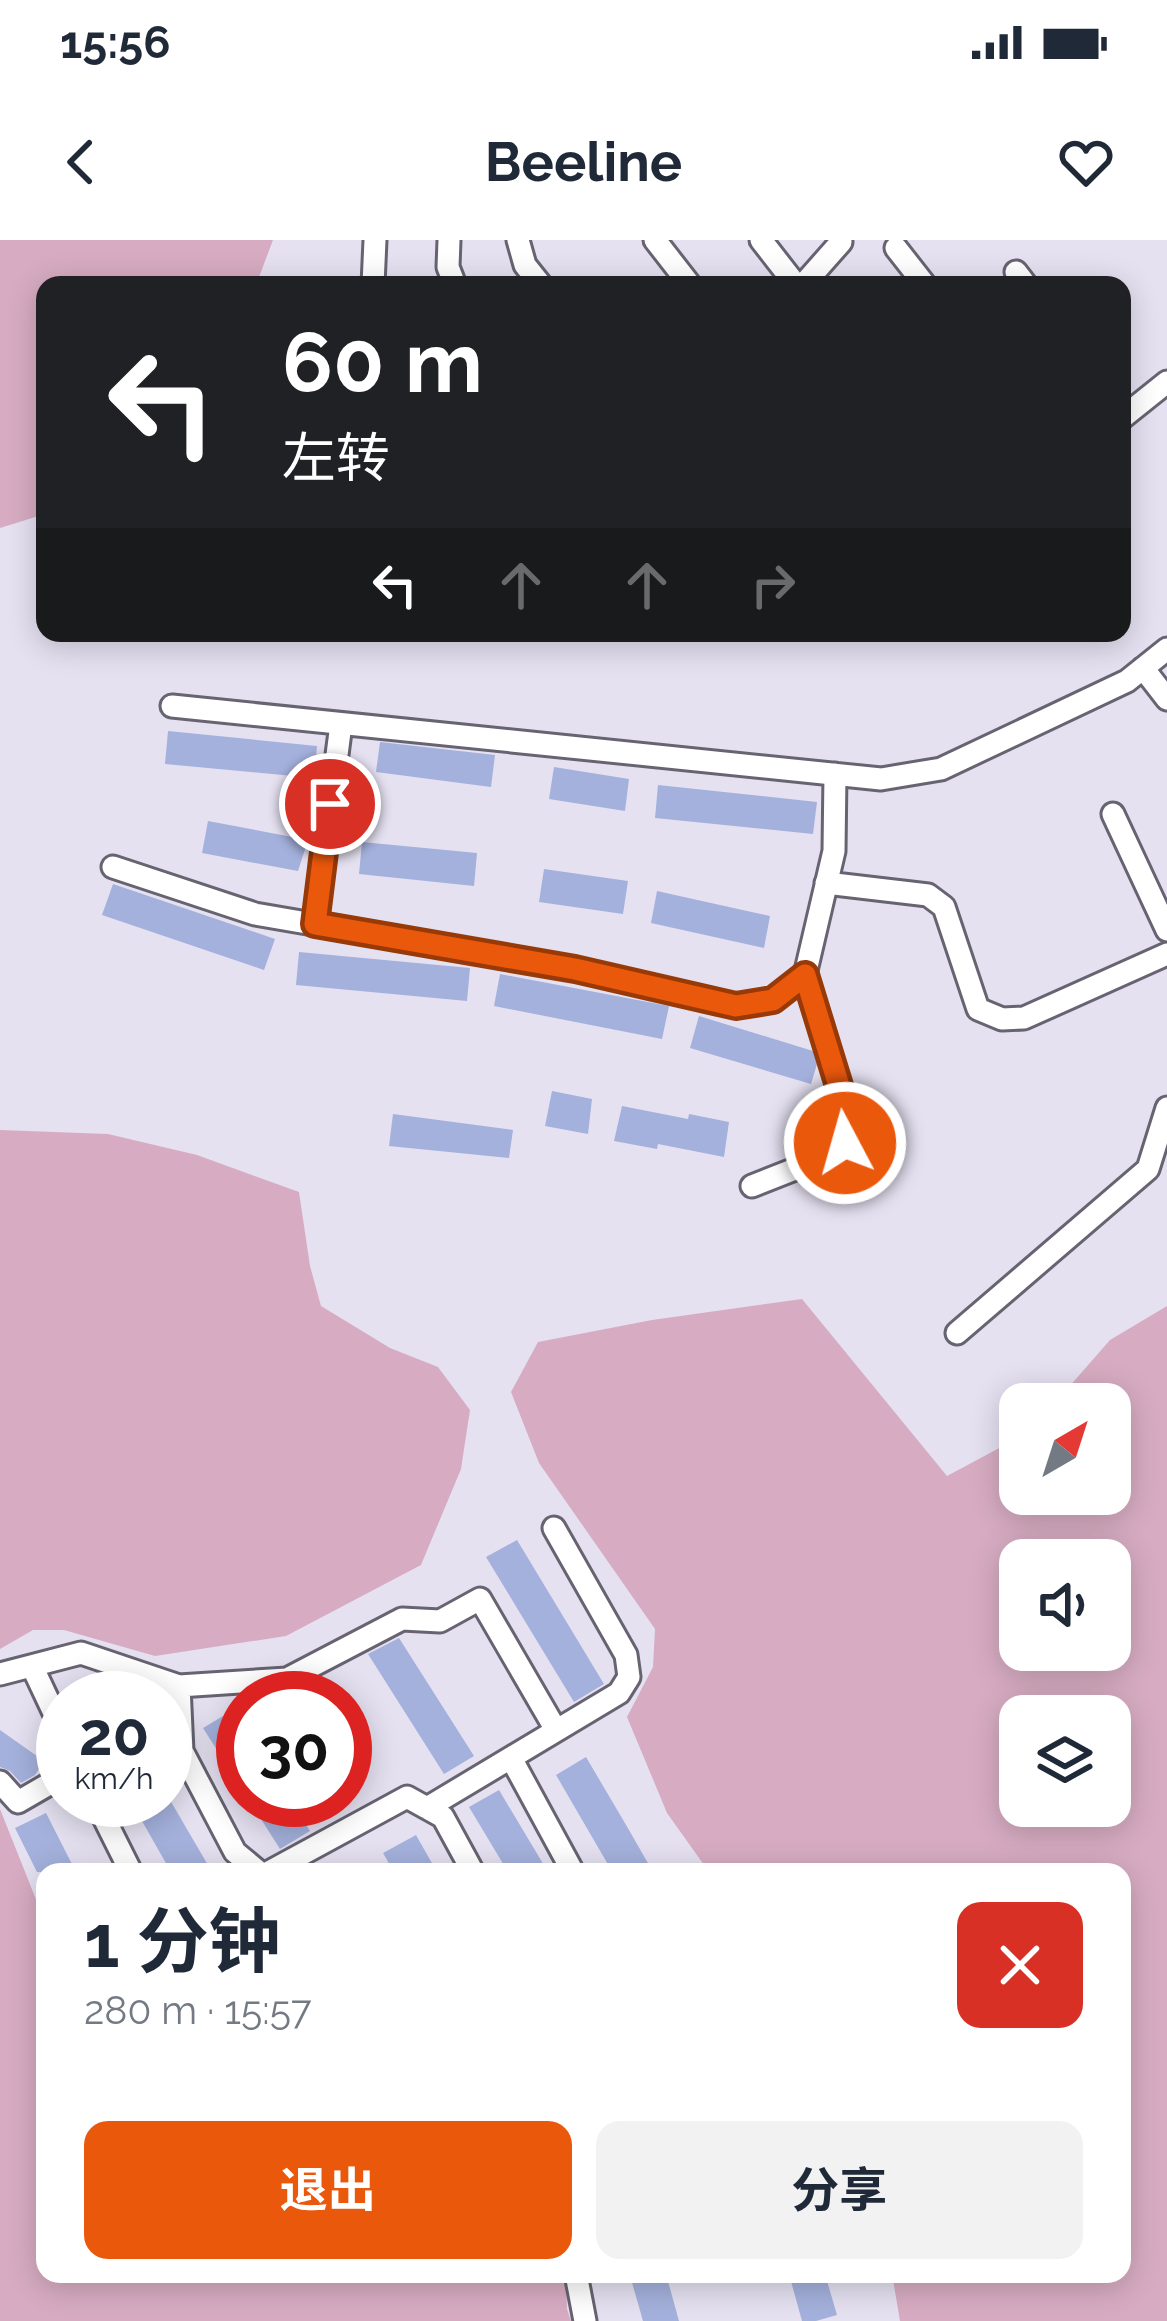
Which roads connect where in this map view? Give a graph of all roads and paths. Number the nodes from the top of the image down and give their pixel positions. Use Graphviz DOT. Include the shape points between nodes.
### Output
graph roads {
  1 [pos="375,240"];
  2 [pos="449,240"];
  3 [pos="518,240"];
  4 [pos="655,240"];
  5 [pos="841,242"];
  6 [pos="774,245"];
  7 [pos="896,248"];
  8 [pos="373,276"];
  9 [pos="452,276"];
  10 [pos="533,276"];
  11 [pos="683,276"];
  12 [pos="794,276"];
  13 [pos="809,276"];
  14 [pos="918,276"];
  15 [pos="1167,382"];
  16 [pos="1131,406"];
  17 [pos="1167,649"];
  18 [pos="1143,668"];
  19 [pos="1167,699"];
  20 [pos="172,706"];
  21 [pos="341,724"];
  22 [pos="835,774"];
  23 [pos="1113,814"];
  24 [pos="112,867"];
  25 [pos="826,883"];
  26 [pos="315,924"];
  27 [pos="1167,930"];
  28 [pos="1167,955"];
  29 [pos="805,975"];
  30 [pos="1167,1108"];
  31 [pos="752,1186"];
  32 [pos="957,1333"];
  33 [pos="554,1528"];
  34 [pos="32,1666"];
  35 [pos="134,1671"];
  36 [pos="0,1674"];
  37 [pos="36,1675"];
  38 [pos="192,1685"];
  39 [pos="556,1730"];
  40 [pos="511,1758"];
  41 [pos="192,1770"];
  42 [pos="0,1782"];
  43 [pos="36,1792"];
  44 [pos="427,1808"];
  45 [pos="108,1827"];
  46 [pos="126,1863"];
  47 [pos="248,1863"];
  48 [pos="286,1863"];
  49 [pos="468,1863"];
  50 [pos="568,1863"];
  51 [pos="578,2283"];
  52 [pos="585,2321"];
  1 -- 8 [label="street"];
  2 -- 9 [label="street"];
  3 -- 10 [label="street"];
  4 -- 11 [label="street"];
  5 -- 13 [label="street"];
  6 -- 12 [label="street"];
  7 -- 14 [label="street"];
  15 -- 16 [label="street"];
  17 -- 18 [label="street"];
  18 -- 19 [label="street"];
  18 -- 22 [label="street" via="941,769 881,779"];
  20 -- 21 [label="street"];
  21 -- 22 [label="street"];
  21 -- 26 [label="street"];
  22 -- 25 [label="street"];
  23 -- 27 [label="street"];
  24 -- 26 [label="street" via="255,914"];
  25 -- 28 [label="street" via="928,895 944,907 978,1009 1002,1019 1024,1018"];
  25 -- 29 [label="street"];
  26 -- 29 [label="street" via="736,1006 773,1000"];
  29 -- 31 [label="street" via="844,1102 845,1143"];
  30 -- 32 [label="street" via="1148,1169"];
  33 -- 39 [label="street" via="626,1655 629,1677 619,1693"];
  34 -- 35 [label="street" via="81,1653"];
  34 -- 36 [label="street"];
  34 -- 37 [label="street"];
  38 -- 39 [label="street" via="287,1679 402,1619 440,1622 480,1600"];
  39 -- 40 [label="street"];
  40 -- 44 [label="street"];
  40 -- 50 [label="street"];
  41 -- 47 [label="street"];
  42 -- 43 [label="street" via="18,1802"];
  44 -- 48 [label="street" via="407,1797"];
  44 -- 49 [label="street" via="442,1817"];
  45 -- 46 [label="street"];
  51 -- 52 [label="street"];
}
